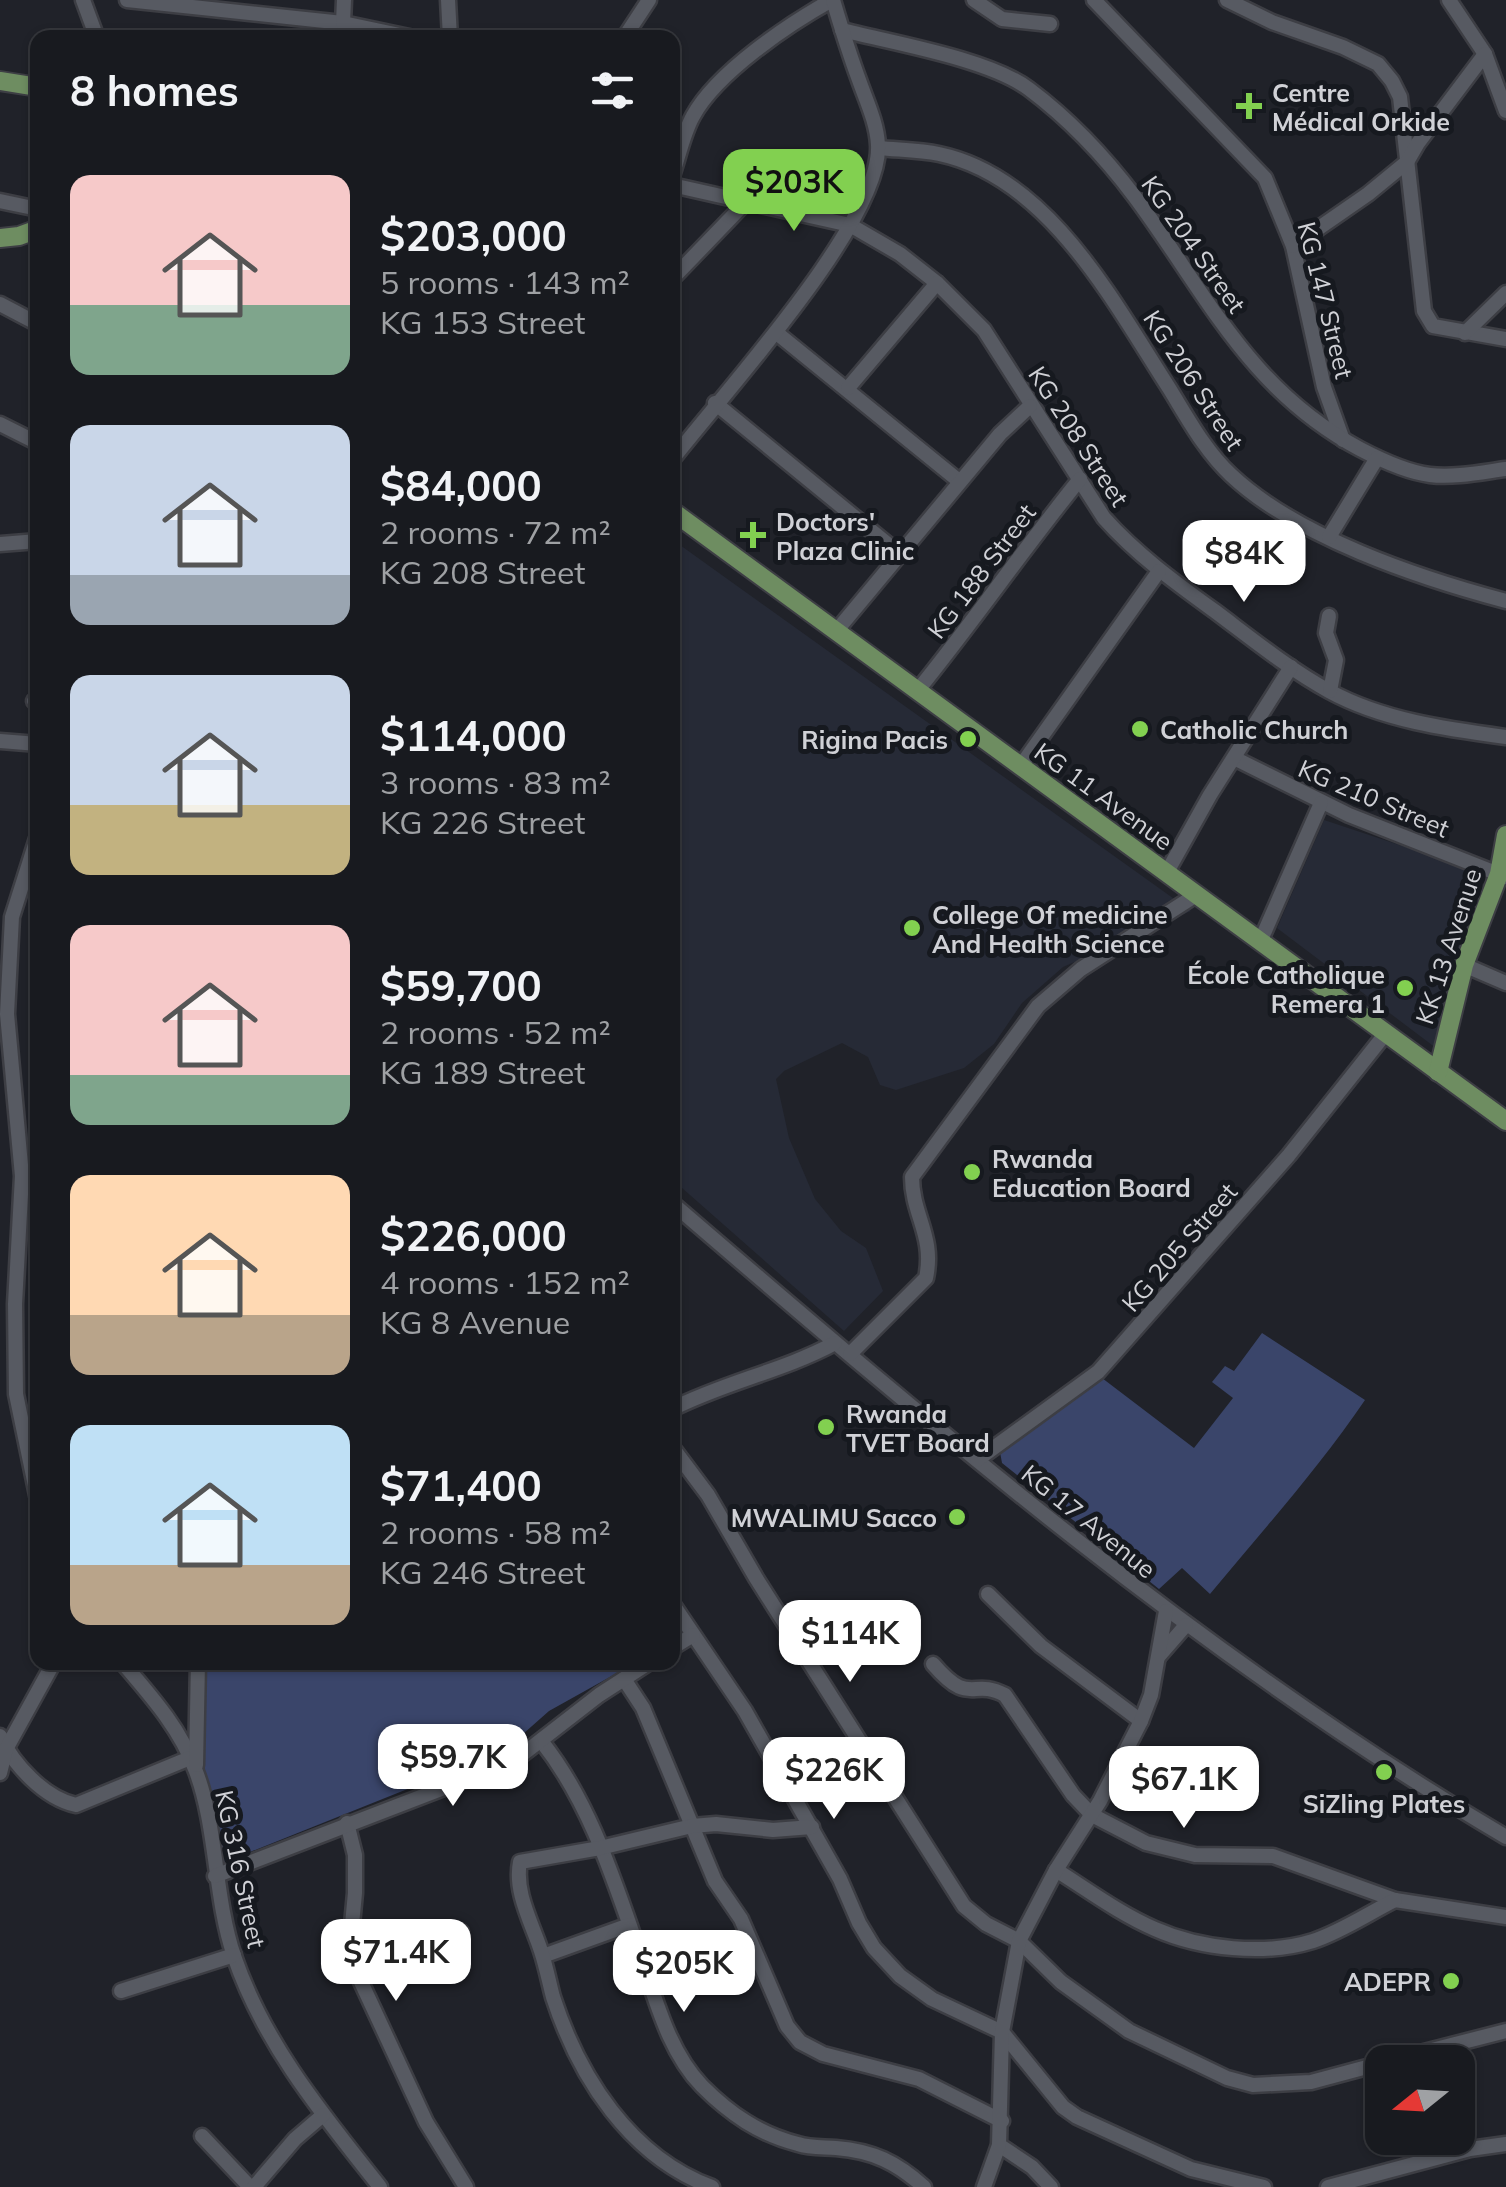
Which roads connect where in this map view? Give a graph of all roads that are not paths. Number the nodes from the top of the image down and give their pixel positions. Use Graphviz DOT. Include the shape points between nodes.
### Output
graph roads {
  1 [pos="83,0"];
  2 [pos="127,0"];
  3 [pos="344,0"];
  4 [pos="448,0"];
  5 [pos="649,0"];
  6 [pos="833,0"];
  7 [pos="974,0"];
  8 [pos="1094,0"];
  9 [pos="1227,0"];
  10 [pos="1448,0"];
  11 [pos="342,24"];
  12 [pos="1050,24"];
  13 [pos="94,30"];
  14 [pos="373,30"];
  15 [pos="450,30"];
  16 [pos="629,30"];
  17 [pos="842,30"];
  18 [pos="1486,54"];
  19 [pos="0,82"];
  20 [pos="30,85"];
  21 [pos="1506,111"];
  22 [pos="879,148"];
  23 [pos="680,151"];
  24 [pos="1408,162"];
  25 [pos="680,187"];
  26 [pos="0,201"];
  27 [pos="747,201"];
  28 [pos="30,207"];
  29 [pos="850,225"];
  30 [pos="30,232"];
  31 [pos="0,238"];
  32 [pos="1293,246"];
  33 [pos="680,271"];
  34 [pos="937,283"];
  35 [pos="1506,293"];
  36 [pos="0,304"];
  37 [pos="30,320"];
  38 [pos="1465,333"];
  39 [pos="778,334"];
  40 [pos="1506,339"];
  41 [pos="848,388"];
  42 [pos="715,404"];
  43 [pos="1030,406"];
  44 [pos="0,424"];
  45 [pos="30,439"];
  46 [pos="1343,440"];
  47 [pos="680,450"];
  48 [pos="1376,458"];
  49 [pos="1506,468"];
  50 [pos="1080,479"];
  51 [pos="960,481"];
  52 [pos="680,516"];
  53 [pos="1329,537"];
  54 [pos="30,542"];
  55 [pos="0,544"];
  56 [pos="901,554"];
  57 [pos="1160,571"];
  58 [pos="1506,601"];
  59 [pos="1329,616"];
  60 [pos="838,629"];
  61 [pos="1291,667"];
  62 [pos="918,690"];
  63 [pos="1330,691"];
  64 [pos="1506,737"];
  65 [pos="0,741"];
  66 [pos="30,743"];
  67 [pos="1234,758"];
  68 [pos="1020,767"];
  69 [pos="1321,803"];
  70 [pos="1506,835"];
  71 [pos="30,861"];
  72 [pos="1167,872"];
  73 [pos="1502,875"];
  74 [pos="1196,894"];
  75 [pos="1260,942"];
  76 [pos="1464,965"];
  77 [pos="1506,983"];
  78 [pos="1386,1033"];
  79 [pos="1438,1072"];
  80 [pos="1506,1122"];
  81 [pos="680,1210"];
  82 [pos="835,1343"];
  83 [pos="850,1354"];
  84 [pos="680,1405"];
  85 [pos="680,1458"];
  86 [pos="977,1460"];
  87 [pos="30,1461"];
  88 [pos="988,1594"];
  89 [pos="1166,1611"];
  90 [pos="680,1615"];
  91 [pos="1186,1626"];
  92 [pos="693,1636"];
  93 [pos="680,1643"];
  94 [pos="1158,1656"];
  95 [pos="933,1664"];
  96 [pos="49,1670"];
  97 [pos="129,1670"];
  98 [pos="198,1670"];
  99 [pos="638,1670"];
  100 [pos="624,1679"];
  101 [pos="1141,1721"];
  102 [pos="3,1742"];
  103 [pos="542,1742"];
  104 [pos="193,1764"];
  105 [pos="0,1773"];
  106 [pos="1092,1815"];
  107 [pos="347,1824"];
  108 [pos="692,1826"];
  109 [pos="812,1827"];
  110 [pos="1506,1837"];
  111 [pos="600,1848"];
  112 [pos="1056,1870"];
  113 [pos="215,1876"];
  114 [pos="1396,1900"];
  115 [pos="1506,1918"];
  116 [pos="629,1925"];
  117 [pos="461,1932"];
  118 [pos="1019,1941"];
  119 [pos="234,1955"];
  120 [pos="543,1956"];
  121 [pos="353,1967"];
  122 [pos="121,1991"];
  123 [pos="1506,2030"];
  124 [pos="1002,2032"];
  125 [pos="1451,2045"];
  126 [pos="1365,2068"];
  127 [pos="323,2115"];
  128 [pos="1002,2121"];
  129 [pos="202,2136"];
  130 [pos="1506,2144"];
  131 [pos="999,2145"];
  132 [pos="252,2187"];
  133 [pos="380,2187"];
  134 [pos="466,2187"];
  135 [pos="712,2187"];
  136 [pos="924,2187"];
  137 [pos="984,2187"];
  138 [pos="1051,2187"];
  139 [pos="1264,2187"];
  140 [pos="1328,2187"];
  1 -- 13 [label="street"];
  2 -- 11 [label="street"];
  3 -- 11 [label="street"];
  4 -- 15 [label="street"];
  5 -- 16 [label="street"];
  6 -- 17 [label="street"];
  6 -- 23 [label="street" via="749,55 699,106"];
  7 -- 12 [label="street" via="1002,18"];
  8 -- 32 [label="street, KG 147 Street" via="1265,178"];
  9 -- 24 [label="street" via="1378,64 1400,97"];
  10 -- 18 [label="street"];
  11 -- 14 [label="street"];
  17 -- 22 [label="street"];
  17 -- 46 [label="street, KG 204 Street" via="982,66 1013,78 1050,106 1127,187 1259,373"];
  18 -- 21 [label="street"];
  18 -- 24 [label="street"];
  19 -- 20 [label="main road"];
  22 -- 29 [label="street"];
  22 -- 53 [label="street, KG 206 Street" via="940,154 1012,188 1099,275 1228,472 1262,502"];
  24 -- 32 [label="street"];
  24 -- 38 [label="street" via="1424,311 1432,326"];
  25 -- 27 [label="street, KG 208 Street"];
  26 -- 28 [label="street"];
  27 -- 29 [label="street, KG 208 Street"];
  27 -- 33 [label="street"];
  29 -- 34 [label="street, KG 208 Street"];
  29 -- 39 [label="street"];
  30 -- 31 [label="main road"];
  32 -- 46 [label="street, KG 147 Street" via="1324,387"];
  34 -- 41 [label="street"];
  34 -- 43 [label="street, KG 208 Street" via="984,330"];
  35 -- 38 [label="street"];
  36 -- 37 [label="street"];
  38 -- 40 [label="street"];
  39 -- 41 [label="street"];
  39 -- 42 [label="street"];
  41 -- 51 [label="street"];
  42 -- 47 [label="street"];
  42 -- 56 [label="street"];
  43 -- 50 [label="street, KG 208 Street"];
  43 -- 51 [label="street"];
  44 -- 45 [label="street"];
  46 -- 48 [label="street, KG 204 Street"];
  48 -- 49 [label="street, KG 204 Street" via="1432,476"];
  48 -- 53 [label="street"];
  50 -- 57 [label="street, KG 208 Street" via="1104,518"];
  50 -- 62 [label="street, KG 188 Street"];
  51 -- 56 [label="street"];
  52 -- 60 [label="main road, KG 11 Avenue"];
  53 -- 58 [label="street, KG 206 Street" via="1420,576"];
  54 -- 55 [label="street"];
  56 -- 60 [label="street"];
  57 -- 61 [label="street, KG 208 Street"];
  57 -- 68 [label="street"];
  59 -- 63 [label="street" via="1326,633 1336,660"];
  60 -- 62 [label="main road, KG 11 Avenue"];
  61 -- 63 [label="street, KG 208 Street"];
  61 -- 67 [label="street"];
  62 -- 68 [label="main road, KG 11 Avenue"];
  63 -- 64 [label="street, KG 208 Street" via="1386,714"];
  65 -- 66 [label="street"];
  67 -- 69 [label="street, KG 210 Street"];
  67 -- 72 [label="street"];
  68 -- 72 [label="main road, KG 11 Avenue"];
  69 -- 73 [label="street, KG 210 Street"];
  69 -- 75 [label="street"];
  70 -- 73 [label="main road, KK 13 Avenue"];
  71 -- 87 [label="street" via="12,917 6,1014 22,1176 16,1394"];
  72 -- 74 [label="main road, KG 11 Avenue"];
  73 -- 76 [label="main road, KK 13 Avenue"];
  74 -- 75 [label="main road, KG 11 Avenue"];
  74 -- 83 [label="street" via="1061,983 967,1098 912,1176 929,1242 926,1278"];
  75 -- 78 [label="main road, KG 11 Avenue"];
  76 -- 77 [label="street"];
  76 -- 79 [label="main road, KK 13 Avenue"];
  78 -- 79 [label="main road, KG 11 Avenue"];
  78 -- 86 [label="street, KG 205 Street" via="1289,1155 1098,1372"];
  79 -- 80 [label="main road, KG 11 Avenue"];
  81 -- 82 [label="street, KG 17 Avenue"];
  82 -- 83 [label="street, KG 17 Avenue"];
  82 -- 84 [label="street"];
  83 -- 86 [label="street, KG 17 Avenue"];
  85 -- 118 [label="street" via="964,1906"];
  86 -- 89 [label="street, KG 17 Avenue"];
  88 -- 101 [label="street" via="1041,1646"];
  89 -- 91 [label="street, KG 17 Avenue"];
  89 -- 94 [label="street"];
  90 -- 92 [label="street"];
  91 -- 94 [label="street"];
  91 -- 110 [label="street, KG 17 Avenue"];
  92 -- 93 [label="street"];
  92 -- 109 [label="street"];
  94 -- 101 [label="street"];
  95 -- 106 [label="street" via="952,1686 1006,1695"];
  96 -- 102 [label="street"];
  97 -- 104 [label="street, KG 316 Street" via="159,1705"];
  98 -- 104 [label="street"];
  99 -- 100 [label="street"];
  100 -- 103 [label="street"];
  100 -- 108 [label="street" via="643,1708"];
  101 -- 106 [label="street"];
  102 -- 104 [label="street" via="50,1795 76,1805"];
  102 -- 105 [label="street"];
  103 -- 107 [label="street" via="514,1761"];
  103 -- 111 [label="street"];
  104 -- 113 [label="street, KG 316 Street"];
  106 -- 112 [label="street"];
  106 -- 114 [label="street" via="1168,1850 1273,1856"];
  107 -- 113 [label="street"];
  107 -- 121 [label="street" via="356,1893"];
  108 -- 109 [label="street"];
  108 -- 111 [label="street"];
  108 -- 128 [label="street" via="800,2042 918,2079"];
  109 -- 124 [label="street" via="874,1948 932,1999"];
  111 -- 116 [label="street"];
  111 -- 120 [label="street" via="520,1862 518,1883"];
  112 -- 114 [label="street" via="1151,1928 1234,1947 1316,1940"];
  112 -- 118 [label="street"];
  113 -- 119 [label="street, KG 316 Street"];
  114 -- 115 [label="street"];
  116 -- 120 [label="street"];
  116 -- 136 [label="street" via="677,2049 729,2112 802,2146 884,2157"];
  117 -- 121 [label="street" via="405,1943"];
  118 -- 124 [label="street"];
  118 -- 126 [label="street" via="1061,1982 1129,2031 1227,2078 1253,2085 1311,2082"];
  119 -- 122 [label="street"];
  119 -- 127 [label="street, KG 316 Street" via="268,2033"];
  120 -- 135 [label="street" via="566,2031 618,2121 658,2158"];
  121 -- 134 [label="street" via="426,2122"];
  123 -- 125 [label="street"];
  124 -- 128 [label="street"];
  124 -- 139 [label="street" via="1077,2117 1192,2169"];
  127 -- 132 [label="street"];
  127 -- 133 [label="street, KG 316 Street"];
  128 -- 131 [label="street"];
  129 -- 132 [label="street"];
  130 -- 140 [label="street"];
  131 -- 137 [label="street"];
  131 -- 138 [label="street"];
}
